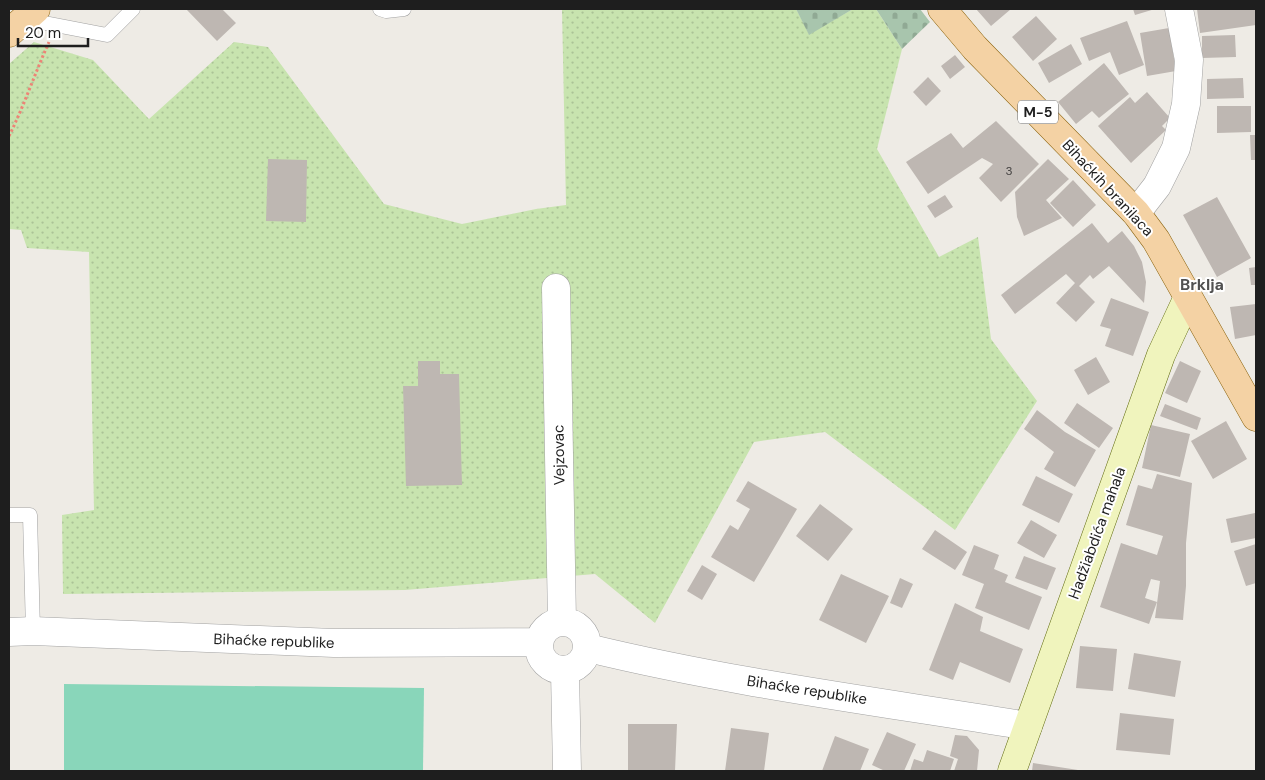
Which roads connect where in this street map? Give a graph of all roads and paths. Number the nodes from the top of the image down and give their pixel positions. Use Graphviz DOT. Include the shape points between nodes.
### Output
graph roads {
  1 [pos="133,9"];
  2 [pos="380,9"];
  3 [pos="404,9"];
  4 [pos="942,9"];
  5 [pos="1180,9"];
  6 [pos="23,20"];
  7 [pos="57,26"];
  8 [pos="9,136"];
  9 [pos="1136,213"];
  10 [pos="556,288"];
  11 [pos="1188,297"];
  12 [pos="1256,417"];
  13 [pos="9,515"];
  14 [pos="562,621"];
  15 [pos="21,631"];
  16 [pos="539,642"];
  17 [pos="588,648"];
  18 [pos="565,671"];
  19 [pos="1028,726"];
  20 [pos="567,771"];
  21 [pos="1012,771"];
  1 -- 7 [label="lane" via="107,35"];
  2 -- 3 [label="lane"];
  4 -- 9 [label="main road, Bihaćkih branilaca / M-5" via="975,48"];
  5 -- 9 [label="street" via="1189,60 1184,113 1176,148 1156,186"];
  6 -- 7 [label="lane"];
  7 -- 8 [label="path"];
  9 -- 11 [label="main road, Bihaćkih branilaca / M-5" via="1156,240"];
  10 -- 14 [label="street, Vejzovac"];
  11 -- 12 [label="main road, Bihaćkih branilaca / M-5"];
  11 -- 19 [label="street, Hadžiabdića mahala" via="1162,355"];
  13 -- 15 [label="lane" via="30,515"];
  14 -- 16 [label="street" via="547,628"];
  14 -- 17 [label="street" via="578,626 584,632"];
  15 -- 16 [label="street, Bihaćke republike" via="334,643"];
  16 -- 18 [label="street" via="545,662"];
  17 -- 18 [label="street" via="578,666"];
  17 -- 19 [label="street, Bihaćke republike" via="746,680"];
  18 -- 20 [label="street"];
  19 -- 21 [label="street, Hadžiabdića mahala"];
}
